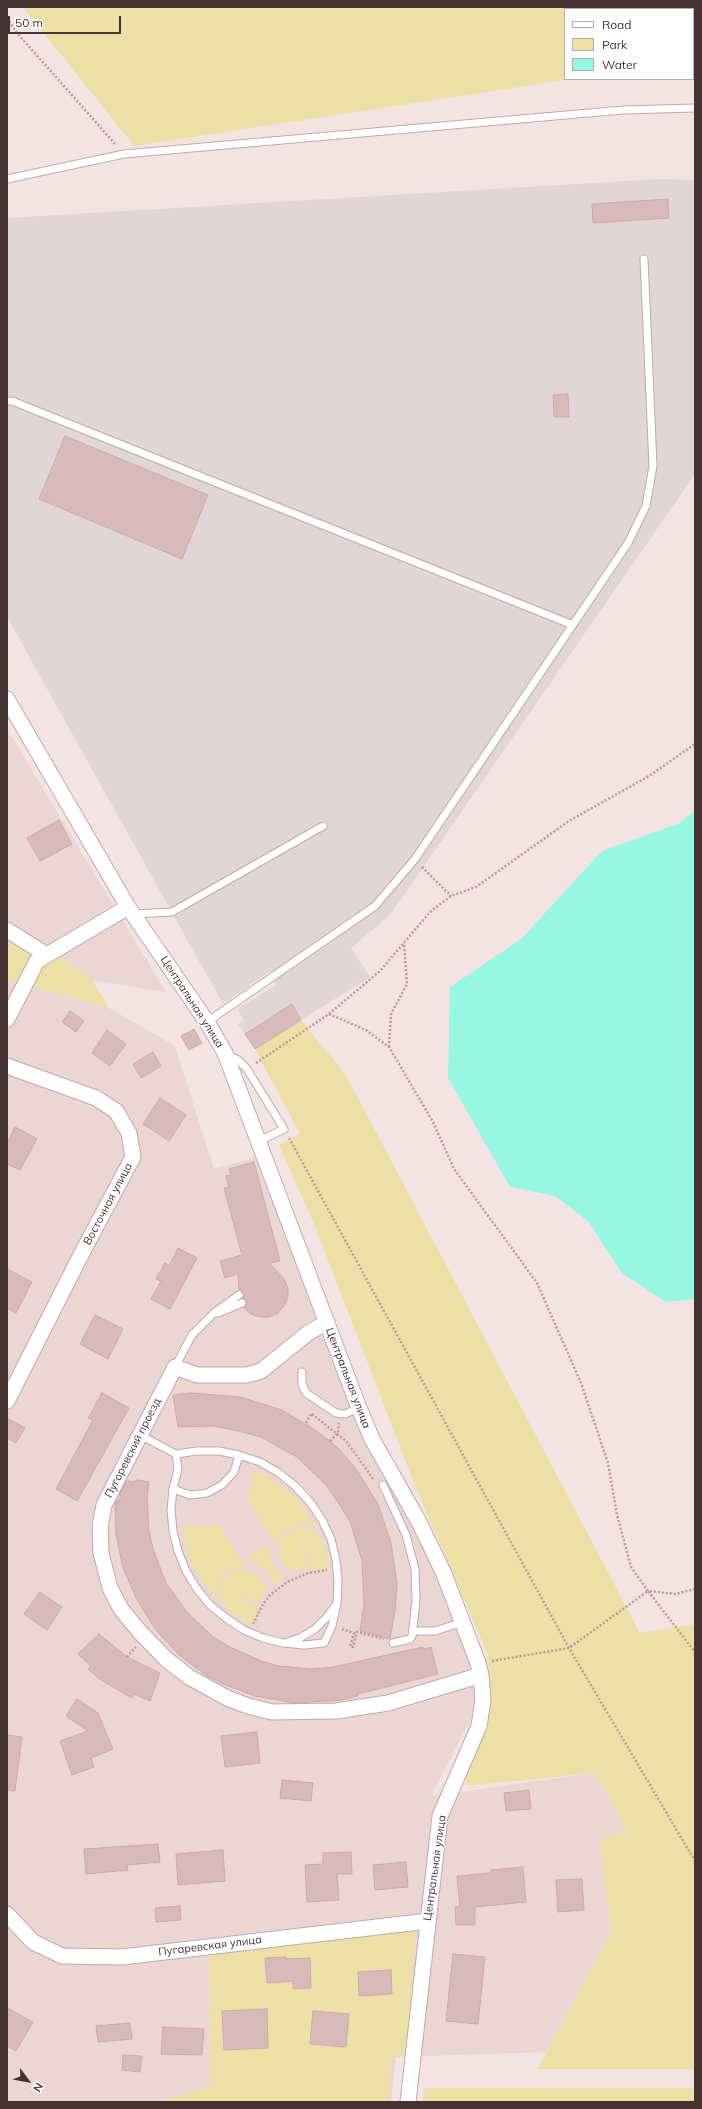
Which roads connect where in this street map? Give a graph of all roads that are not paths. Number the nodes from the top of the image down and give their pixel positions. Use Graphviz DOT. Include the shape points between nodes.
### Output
graph roads {
  1 [pos="695,108"];
  2 [pos="7,179"];
  3 [pos="644,259"];
  4 [pos="7,402"];
  5 [pos="573,625"];
  6 [pos="7,699"];
  7 [pos="323,826"];
  8 [pos="130,911"];
  9 [pos="7,930"];
  10 [pos="47,955"];
  11 [pos="7,1019"];
  12 [pos="207,1022"];
  13 [pos="225,1053"];
  14 [pos="7,1066"];
  15 [pos="259,1141"];
  16 [pos="239,1295"];
  17 [pos="242,1303"];
  18 [pos="204,1322"];
  19 [pos="327,1322"];
  20 [pos="175,1367"];
  21 [pos="302,1372"];
  22 [pos="7,1401"];
  23 [pos="359,1408"];
  24 [pos="140,1434"];
  25 [pos="176,1454"];
  26 [pos="239,1455"];
  27 [pos="383,1484"];
  28 [pos="173,1489"];
  29 [pos="337,1603"];
  30 [pos="463,1622"];
  31 [pos="413,1632"];
  32 [pos="392,1642"];
  33 [pos="283,1643"];
  34 [pos="479,1669"];
  35 [pos="7,1914"];
  36 [pos="428,1921"];
  37 [pos="408,2102"];
  1 -- 2 [label="lane" via="623,110 124,154"];
  3 -- 5 [label="lane" via="653,466 646,506 628,543"];
  4 -- 5 [label="lane" via="12,401"];
  5 -- 12 [label="lane" via="414,859 375,906"];
  6 -- 8 [label="street, Центральная улица"];
  7 -- 8 [label="lane" via="172,912"];
  8 -- 10 [label="street"];
  8 -- 12 [label="street, Центральная улица"];
  9 -- 10 [label="street"];
  10 -- 11 [label="street" via="37,961"];
  12 -- 13 [label="street, Центральная улица"];
  13 -- 15 [label="street, Центральная улица"];
  13 -- 15 [label="lane" via="247,1069 284,1129"];
  14 -- 22 [label="street, Восточная улица" via="96,1098 116,1111 129,1133 133,1157"];
  15 -- 19 [label="street, Центральная улица"];
  16 -- 18 [label="lane"];
  17 -- 18 [label="lane"];
  18 -- 20 [label="lane" via="192,1335"];
  19 -- 20 [label="street" via="308,1333 261,1371 247,1375 197,1375"];
  19 -- 23 [label="street, Центральная улица"];
  20 -- 24 [label="street, Пугоревский проезд"];
  21 -- 23 [label="lane" via="302,1384 306,1393 336,1413 345,1414"];
  23 -- 30 [label="street, Центральная улица" via="372,1439 419,1522"];
  24 -- 25 [label="lane"];
  24 -- 34 [label="street, Пугоревский проезд" via="104,1505 100,1526 101,1553 110,1588 121,1609 166,1659 189,1677 227,1698 272,1712 336,1711 388,1703"];
  25 -- 26 [label="lane" via="219,1451"];
  25 -- 28 [label="lane" via="178,1469"];
  26 -- 28 [label="lane" via="234,1472 222,1485 207,1493 190,1495"];
  26 -- 29 [label="lane" via="260,1462 279,1473 310,1502 322,1520 331,1539 337,1570"];
  27 -- 31 [label="lane" via="406,1535 414,1569 416,1601"];
  28 -- 33 [label="lane" via="173,1531 186,1571 197,1589 210,1605 226,1618 250,1632"];
  29 -- 33 [label="lane" via="315,1629 300,1638"];
  29 -- 33 [label="lane" via="332,1626 324,1643"];
  30 -- 31 [label="lane" via="435,1631"];
  30 -- 34 [label="street, Центральная улица"];
  31 -- 32 [label="lane" via="410,1638"];
  34 -- 36 [label="street, Центральная улица" via="483,1700 479,1726 440,1816"];
  35 -- 36 [label="street, Пугаревская улица" via="33,1942 62,1956 122,1957"];
  36 -- 37 [label="street, Центральная улица"];
}
